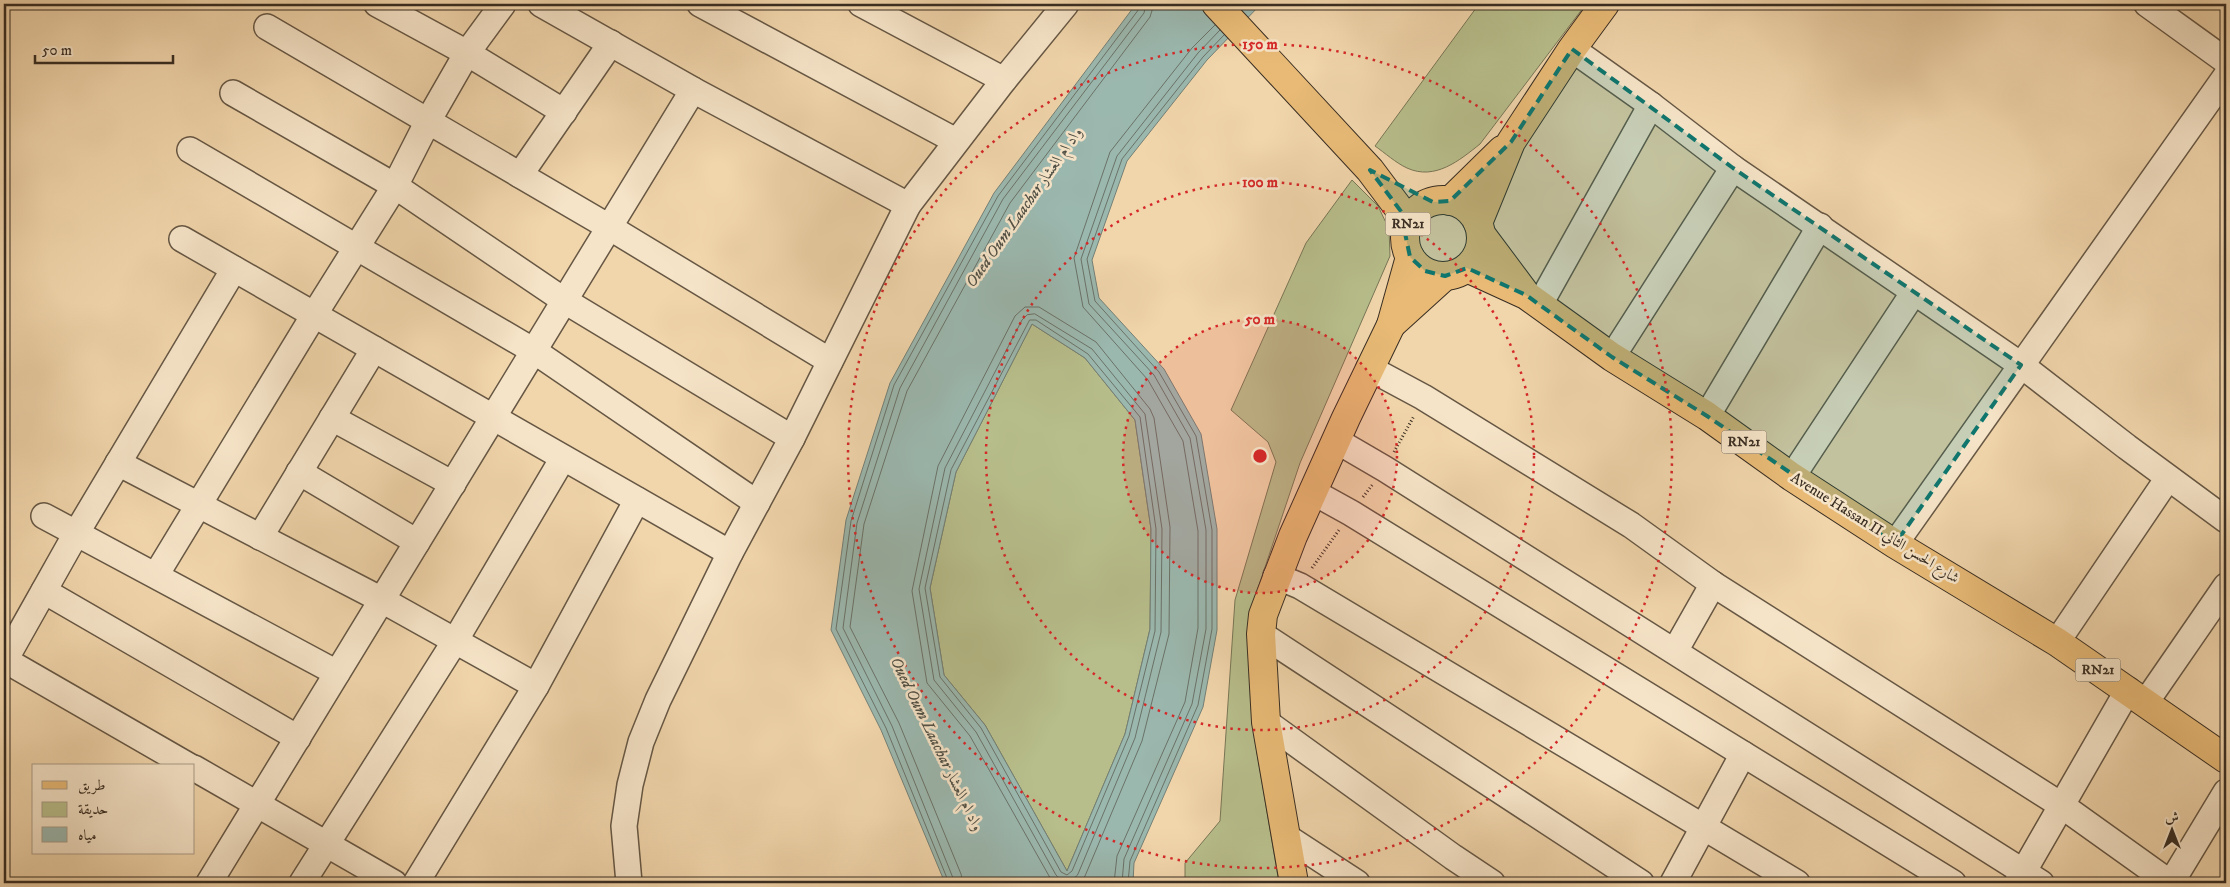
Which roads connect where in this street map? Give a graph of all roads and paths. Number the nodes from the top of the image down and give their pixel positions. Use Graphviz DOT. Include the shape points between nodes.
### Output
graph roads {
  1 [pos="377,4"];
  2 [pos="503,4"];
  3 [pos="541,4"];
  4 [pos="700,4"];
  5 [pos="1066,4"];
  6 [pos="1216,4"];
  7 [pos="1605,4"];
  8 [pos="2147,4"];
  9 [pos="867,5"];
  10 [pos="266,27"];
  11 [pos="611,43"];
  12 [pos="1572,49"];
  13 [pos="466,53"];
  14 [pos="2226,61"];
  15 [pos="2226,76"];
  16 [pos="1004,80"];
  17 [pos="693,90"];
  18 [pos="233,93"];
  19 [pos="1651,105"];
  20 [pos="564,112"];
  21 [pos="428,121"];
  22 [pos="956,141"];
  23 [pos="1511,142"];
  24 [pos="190,150"];
  25 [pos="1733,168"];
  26 [pos="1370,170"];
  27 [pos="520,175"];
  28 [pos="395,186"];
  29 [pos="1442,201"];
  30 [pos="908,205"];
  31 [pos="1409,222"];
  32 [pos="1820,226"];
  33 [pos="609,227"];
  34 [pos="1480,228"];
  35 [pos="182,240"];
  36 [pos="356,248"];
  37 [pos="1410,256"];
  38 [pos="234,269"];
  39 [pos="1456,272"];
  40 [pos="1914,292"];
  41 [pos="1533,299"];
  42 [pos="565,301"];
  43 [pos="314,315"];
  44 [pos="1391,325"];
  45 [pos="374,349"];
  46 [pos="534,351"];
  47 [pos="1612,357"];
  48 [pos="830,360"];
  49 [pos="2021,365"];
  50 [pos="1369,368"];
  51 [pos="1423,397"];
  52 [pos="1707,416"];
  53 [pos="332,418"];
  54 [pos="493,418"];
  55 [pos="792,438"];
  56 [pos="1336,440"];
  57 [pos="563,458"];
  58 [pos="118,463"];
  59 [pos="1385,469"];
  60 [pos="299,472"];
  61 [pos="1792,477"];
  62 [pos="2168,478"];
  63 [pos="453,484"];
  64 [pos="1313,492"];
  65 [pos="637,500"];
  66 [pos="757,504"];
  67 [pos="197,505"];
  68 [pos="1351,513"];
  69 [pos="44,516"];
  70 [pos="2226,520"];
  71 [pos="77,532"];
  72 [pos="260,537"];
  73 [pos="417,542"];
  74 [pos="1894,544"];
  75 [pos="730,553"];
  76 [pos="156,575"];
  77 [pos="1288,581"];
  78 [pos="1713,584"];
  79 [pos="2226,586"];
  80 [pos="44,591"];
  81 [pos="382,600"];
  82 [pos="1261,634"];
  83 [pos="455,641"];
  84 [pos="2057,642"];
  85 [pos="1675,651"];
  86 [pos="337,673"];
  87 [pos="536,686"];
  88 [pos="2137,696"];
  89 [pos="1266,722"];
  90 [pos="298,738"];
  91 [pos="1743,754"];
  92 [pos="2226,759"];
  93 [pos="186,764"];
  94 [pos="195,769"];
  95 [pos="2226,792"];
  96 [pos="257,805"];
  97 [pos="2061,805"];
  98 [pos="1703,829"];
  99 [pos="1285,836"];
  100 [pos="326,844"];
  101 [pos="2027,880"];
  102 [pos="209,883"];
  103 [pos="302,883"];
  104 [pos="394,883"];
  105 [pos="416,883"];
  106 [pos="629,883"];
  107 [pos="1294,883"];
  108 [pos="1357,883"];
  109 [pos="1492,883"];
  110 [pos="1642,883"];
  111 [pos="1673,883"];
  112 [pos="1797,883"];
  113 [pos="1953,883"];
  114 [pos="2171,883"];
  1 -- 13 [label="street"];
  2 -- 13 [label="street"];
  3 -- 11 [label="street"];
  4 -- 22 [label="street"];
  5 -- 16 [label="street"];
  6 -- 26 [label="main road, Avenue Hassan II شارع الحسن الثاني / RN21"];
  7 -- 12 [label="main road"];
  8 -- 14 [label="street"];
  9 -- 16 [label="street"];
  10 -- 21 [label="street"];
  11 -- 17 [label="street"];
  11 -- 20 [label="street"];
  12 -- 19 [label="street"];
  12 -- 23 [label="main road"];
  13 -- 20 [label="street"];
  13 -- 21 [label="street"];
  15 -- 49 [label="street"];
  16 -- 22 [label="street"];
  17 -- 30 [label="street"];
  17 -- 33 [label="street"];
  18 -- 28 [label="street"];
  19 -- 25 [label="street"];
  19 -- 41 [label="street"];
  20 -- 27 [label="street"];
  21 -- 27 [label="street"];
  21 -- 28 [label="street"];
  22 -- 30 [label="street"];
  23 -- 29 [label="main road"];
  23 -- 34 [label="main road"];
  24 -- 36 [label="street"];
  25 -- 32 [label="street"];
  25 -- 47 [label="street"];
  26 -- 29 [label="main road, Avenue Hassan II شارع الحسن الثاني / RN21"];
  26 -- 31 [label="main road, Avenue Hassan II شارع الحسن الثاني / RN21"];
  27 -- 33 [label="street"];
  28 -- 36 [label="street"];
  28 -- 42 [label="street"];
  29 -- 31 [label="main road, RN21" via="1418,209"];
  29 -- 34 [label="main road, Avenue Hassan II شارع الحسن الثاني / RN21" via="1467,208"];
  30 -- 48 [label="street"];
  31 -- 37 [label="main road, RN21" via="1405,233"];
  32 -- 40 [label="street"];
  32 -- 52 [label="street"];
  33 -- 42 [label="street"];
  33 -- 48 [label="street"];
  34 -- 39 [label="main road" via="1479,253"];
  34 -- 41 [label="main road, Avenue Hassan II شارع الحسن الثاني / RN21"];
  35 -- 38 [label="street"];
  36 -- 43 [label="street"];
  36 -- 46 [label="street"];
  37 -- 39 [label="main road, Avenue Hassan II شارع الحسن الثاني / RN21" via="1424,271"];
  37 -- 44 [label="main road"];
  38 -- 43 [label="street"];
  38 -- 58 [label="street"];
  39 -- 41 [label="main road, Avenue Hassan II شارع الحسن الثاني / RN21"];
  39 -- 44 [label="main road"];
  40 -- 49 [label="street"];
  40 -- 61 [label="street"];
  41 -- 47 [label="main road, Avenue Hassan II شارع الحسن الثاني / RN21"];
  42 -- 46 [label="street"];
  42 -- 55 [label="street"];
  43 -- 45 [label="street"];
  43 -- 67 [label="street"];
  44 -- 50 [label="main road"];
  45 -- 53 [label="street"];
  45 -- 54 [label="street"];
  46 -- 54 [label="street"];
  46 -- 66 [label="street"];
  47 -- 52 [label="main road, Avenue Hassan II شارع الحسن الثاني / RN21"];
  48 -- 55 [label="street"];
  49 -- 62 [label="street"];
  49 -- 74 [label="street"];
  50 -- 51 [label="street"];
  50 -- 56 [label="main road"];
  51 -- 59 [label="path"];
  51 -- 78 [label="street" via="1632,525"];
  52 -- 61 [label="main road, Avenue Hassan II شارع الحسن الثاني / RN21"];
  53 -- 60 [label="street"];
  53 -- 63 [label="street"];
  54 -- 57 [label="street"];
  54 -- 63 [label="street"];
  55 -- 66 [label="street"];
  56 -- 59 [label="street"];
  56 -- 64 [label="main road"];
  57 -- 65 [label="street"];
  57 -- 83 [label="street"];
  58 -- 67 [label="street"];
  58 -- 71 [label="street"];
  59 -- 68 [label="path"];
  59 -- 85 [label="street"];
  60 -- 72 [label="street"];
  60 -- 73 [label="street"];
  61 -- 74 [label="main road, Avenue Hassan II شارع الحسن الثاني / RN21"];
  62 -- 70 [label="street"];
  62 -- 84 [label="street"];
  63 -- 73 [label="street"];
  64 -- 68 [label="street"];
  64 -- 77 [label="main road"];
  65 -- 75 [label="street"];
  65 -- 87 [label="street"];
  66 -- 75 [label="street"];
  67 -- 72 [label="street"];
  67 -- 76 [label="street"];
  68 -- 77 [label="path"];
  68 -- 91 [label="street"];
  69 -- 71 [label="street"];
  71 -- 76 [label="street"];
  71 -- 80 [label="street"];
  72 -- 81 [label="street"];
  73 -- 81 [label="street"];
  74 -- 84 [label="main road, Avenue Hassan II شارع الحسن الثاني / RN21"];
  75 -- 106 [label="street" via="658,700 641,742 624,826"];
  76 -- 86 [label="street"];
  77 -- 82 [label="main road" via="1263,615"];
  77 -- 98 [label="street"];
  78 -- 85 [label="street"];
  78 -- 97 [label="street"];
  79 -- 88 [label="street"];
  80 -- 90 [label="street"];
  80 -- 93 [label="street" via="5,660"];
  81 -- 83 [label="street"];
  81 -- 86 [label="street"];
  82 -- 89 [label="main road"];
  82 -- 110 [label="street"];
  83 -- 87 [label="street"];
  83 -- 100 [label="street"];
  84 -- 88 [label="main road, Avenue Hassan II شارع الحسن الثاني / RN21"];
  85 -- 101 [label="street"];
  86 -- 90 [label="street"];
  87 -- 105 [label="street"];
  88 -- 92 [label="main road, Avenue Hassan II شارع الحسن الثاني / RN21"];
  88 -- 97 [label="street"];
  89 -- 99 [label="main road"];
  89 -- 109 [label="street"];
  90 -- 96 [label="street"];
  91 -- 98 [label="street"];
  91 -- 113 [label="street"];
  94 -- 96 [label="street"];
  95 -- 114 [label="street"];
  96 -- 100 [label="street"];
  96 -- 102 [label="street"];
  97 -- 101 [label="street"];
  97 -- 114 [label="street"];
  98 -- 111 [label="street"];
  98 -- 112 [label="street"];
  99 -- 107 [label="main road"];
  99 -- 108 [label="street"];
  100 -- 103 [label="street"];
  100 -- 104 [label="street"];
}
